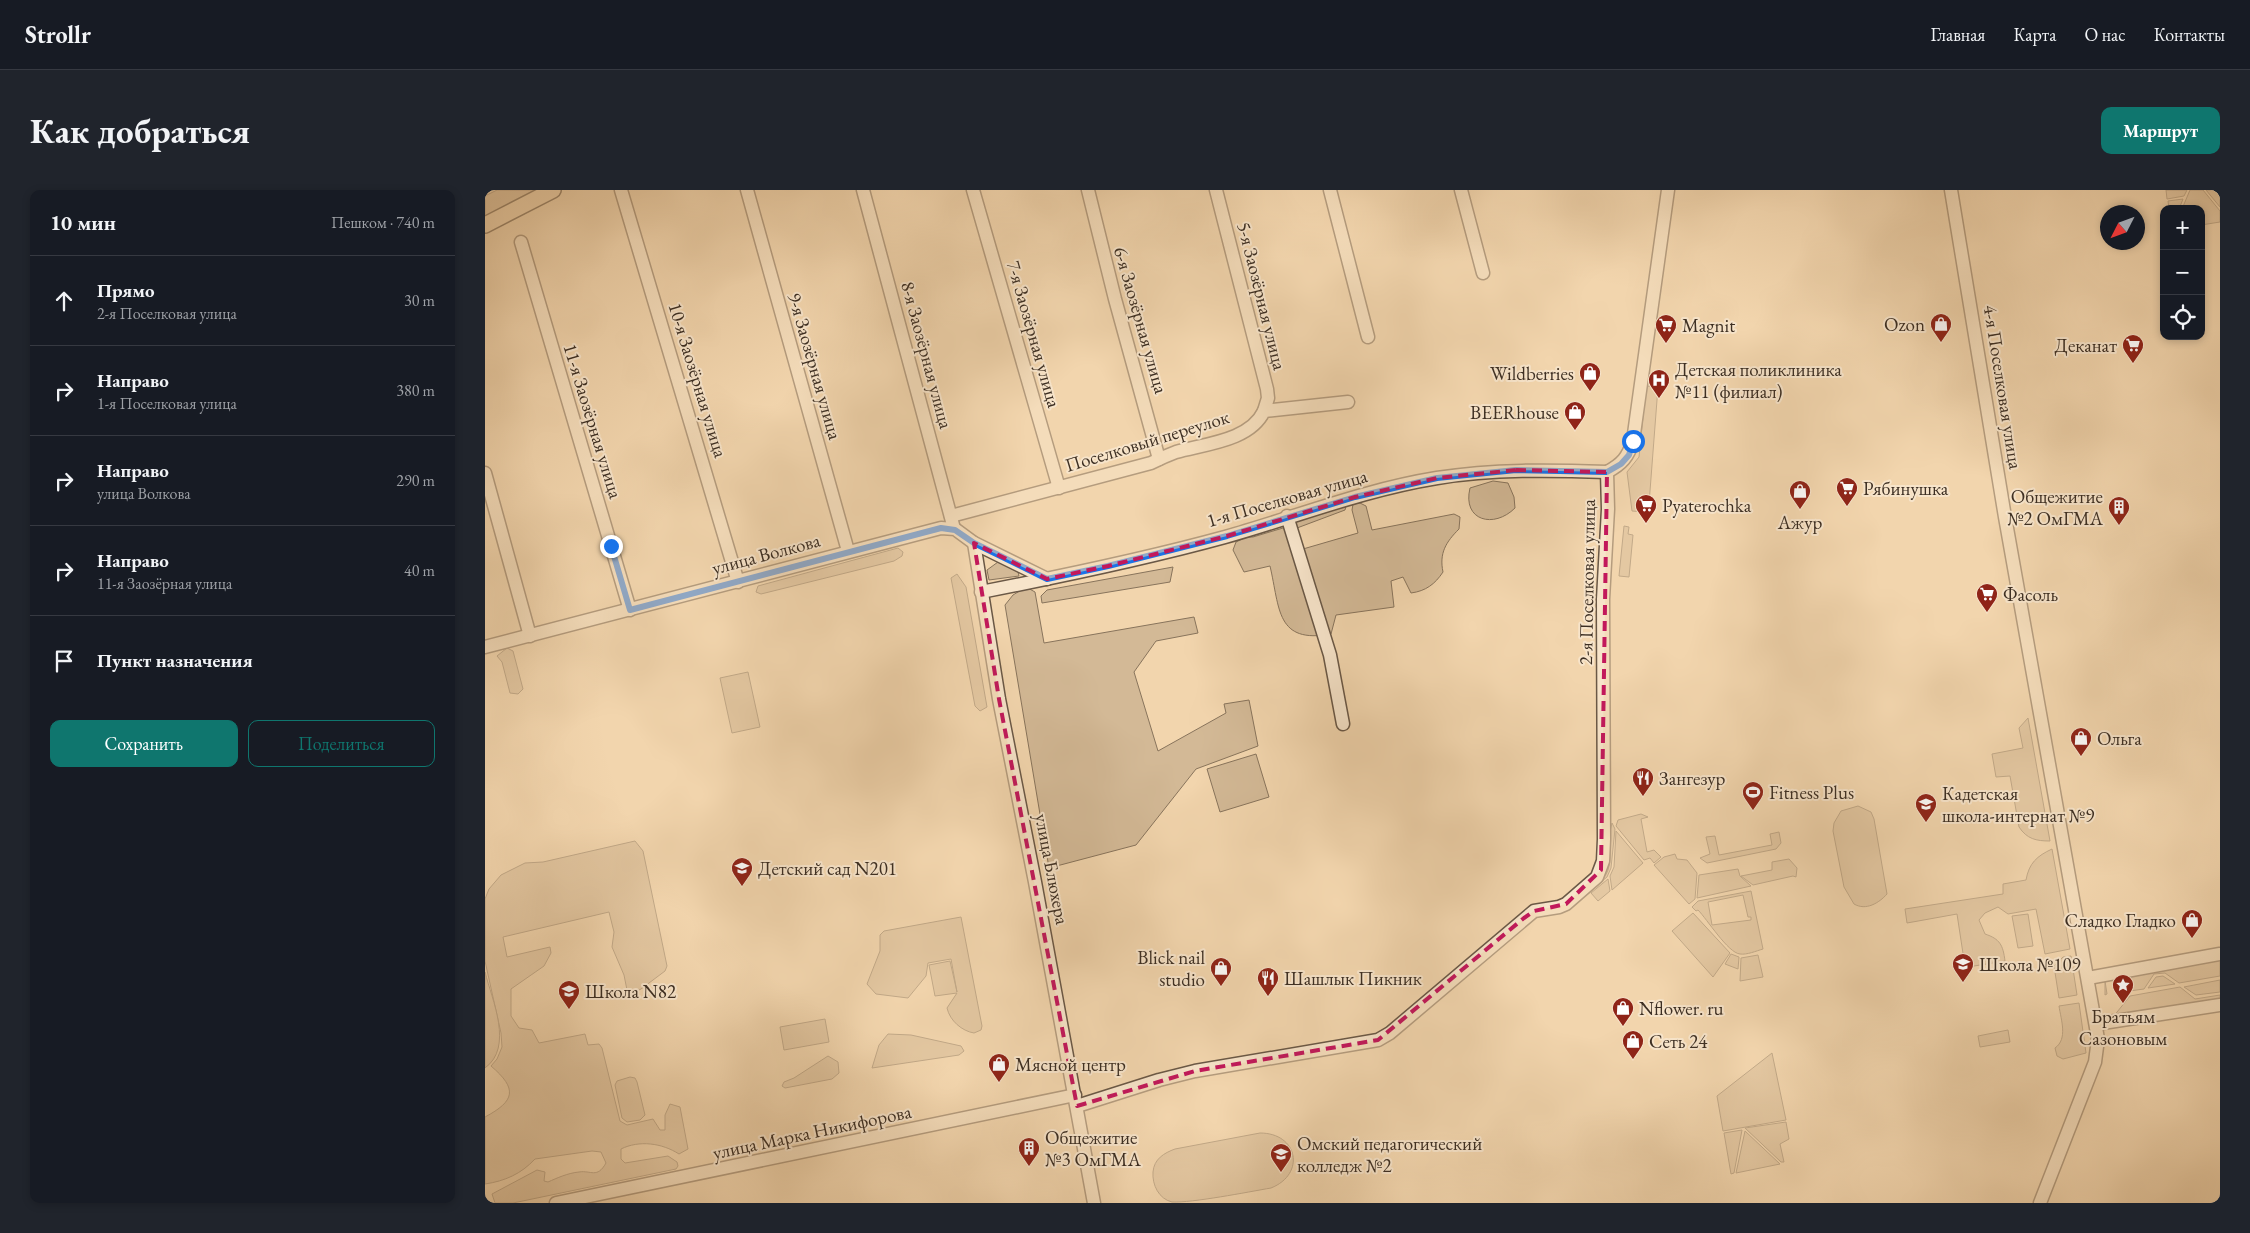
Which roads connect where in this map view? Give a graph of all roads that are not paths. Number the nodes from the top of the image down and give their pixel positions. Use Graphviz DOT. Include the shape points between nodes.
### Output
graph roads {
  1 [pos="553,190"];
  2 [pos="621,190"];
  3 [pos="747,190"];
  4 [pos="863,190"];
  5 [pos="973,190"];
  6 [pos="1087,190"];
  7 [pos="1216,190"];
  8 [pos="1330,190"];
  9 [pos="1461,190"];
  10 [pos="1668,190"];
  11 [pos="1951,190"];
  12 [pos="485,225"];
  13 [pos="521,242"];
  14 [pos="1483,273"];
  15 [pos="1368,338"];
  16 [pos="1348,402"];
  17 [pos="1264,411"];
  18 [pos="1159,459"];
  19 [pos="1607,472"];
  20 [pos="485,473"];
  21 [pos="1059,488"];
  22 [pos="951,516"];
  23 [pos="1287,516"];
  24 [pos="955,530"];
  25 [pos="974,543"];
  26 [pos="848,551"];
  27 [pos="1047,579"];
  28 [pos="739,582"];
  29 [pos="981,592"];
  30 [pos="630,610"];
  31 [pos="530,636"];
  32 [pos="485,647"];
  33 [pos="1343,724"];
  34 [pos="2220,954"];
  35 [pos="2088,978"];
  36 [pos="2220,1005"];
  37 [pos="2096,1024"];
  38 [pos="1076,1101"];
  39 [pos="556,1203"];
  40 [pos="1094,1203"];
  41 [pos="2040,1203"];
  1 -- 12 [label="main road"];
  2 -- 28 [label="street, 10-я Заозёрная улица"];
  3 -- 26 [label="street, 9-я Заозёрная улица"];
  4 -- 22 [label="street, 8-я Заозёрная улица"];
  5 -- 21 [label="street, 7-я Заозёрная улица"];
  6 -- 18 [label="street, 6-я Заозёрная улица"];
  7 -- 17 [label="street, 5-я Заозёрная улица" via="1267,389"];
  8 -- 15 [label="street"];
  9 -- 14 [label="street"];
  10 -- 19 [label="street" via="1633,441 1629,455"];
  11 -- 35 [label="street, 4-я Поселковая улица" via="2005,517"];
  13 -- 30 [label="street, 11-я Заозёрная улица"];
  16 -- 17 [label="street"];
  17 -- 18 [label="street, Поселковый переулок" via="1259,420 1234,436"];
  18 -- 21 [label="street, Поселковый переулок"];
  19 -- 23 [label="street, 1-я Поселковая улица" via="1516,470 1437,478"];
  19 -- 38 [label="street, 2-я Поселковая улица" via="1603,571 1605,839 1601,870 1579,893 1559,907 1533,911 1378,1040 1195,1072"];
  20 -- 31 [label="street"];
  21 -- 22 [label="street, Поселковый переулок"];
  22 -- 24 [label="street, 8-я Заозёрная улица"];
  23 -- 27 [label="street, 1-я Поселковая улица" via="1227,536"];
  23 -- 33 [label="street" via="1330,655"];
  24 -- 25 [label="street"];
  24 -- 26 [label="street, улица Волкова" via="941,528"];
  25 -- 27 [label="street"];
  25 -- 29 [label="street, улица Блюхера"];
  26 -- 28 [label="street, улица Волкова"];
  27 -- 29 [label="street, 1-я Поселковая улица"];
  28 -- 30 [label="street, улица Волкова"];
  29 -- 38 [label="street, улица Блюхера"];
  30 -- 31 [label="street, улица Волкова"];
  31 -- 32 [label="street, улица Волкова"];
  34 -- 35 [label="street"];
  35 -- 37 [label="street, 4-я Поселковая улица"];
  36 -- 37 [label="street"];
  37 -- 41 [label="street, 4-я Поселковая улица" via="2098,1048 2095,1062"];
  38 -- 39 [label="street, улица Марка Никифорова"];
  38 -- 40 [label="street, улица Блюхера"];
}
